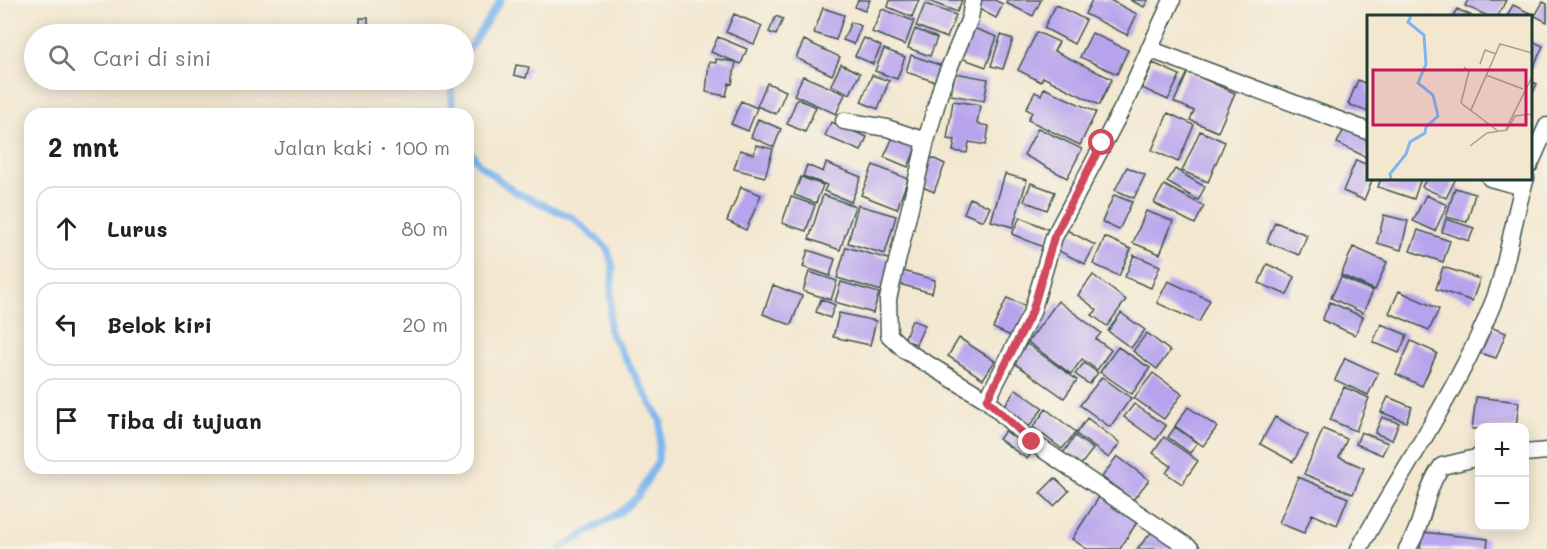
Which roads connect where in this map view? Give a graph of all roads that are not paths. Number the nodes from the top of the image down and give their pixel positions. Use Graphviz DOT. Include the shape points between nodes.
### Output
graph roads {
  1 [pos="973,0"];
  2 [pos="1172,0"];
  3 [pos="1149,49"];
  4 [pos="844,121"];
  5 [pos="1547,126"];
  6 [pos="1367,131"];
  7 [pos="926,141"];
  8 [pos="1532,160"];
  9 [pos="1504,180"];
  10 [pos="1524,183"];
  11 [pos="987,400"];
  12 [pos="1547,451"];
  13 [pos="1529,453"];
  14 [pos="1475,458"];
  15 [pos="1191,549"];
  16 [pos="1359,549"];
  17 [pos="1407,549"];
  1 -- 7 [label="street"];
  2 -- 3 [label="street"];
  3 -- 6 [label="street"];
  3 -- 11 [label="street" via="1054,237 1032,312"];
  4 -- 7 [label="street" via="887,128"];
  5 -- 8 [label="street"];
  7 -- 11 [label="street" via="888,299 889,335 906,351"];
  9 -- 10 [label="street"];
  10 -- 16 [label="street" via="1502,278 1467,361"];
  11 -- 15 [label="street" via="1032,442"];
  12 -- 13 [label="street"];
  14 -- 17 [label="street" via="1442,465 1427,495 1417,535"];
}
